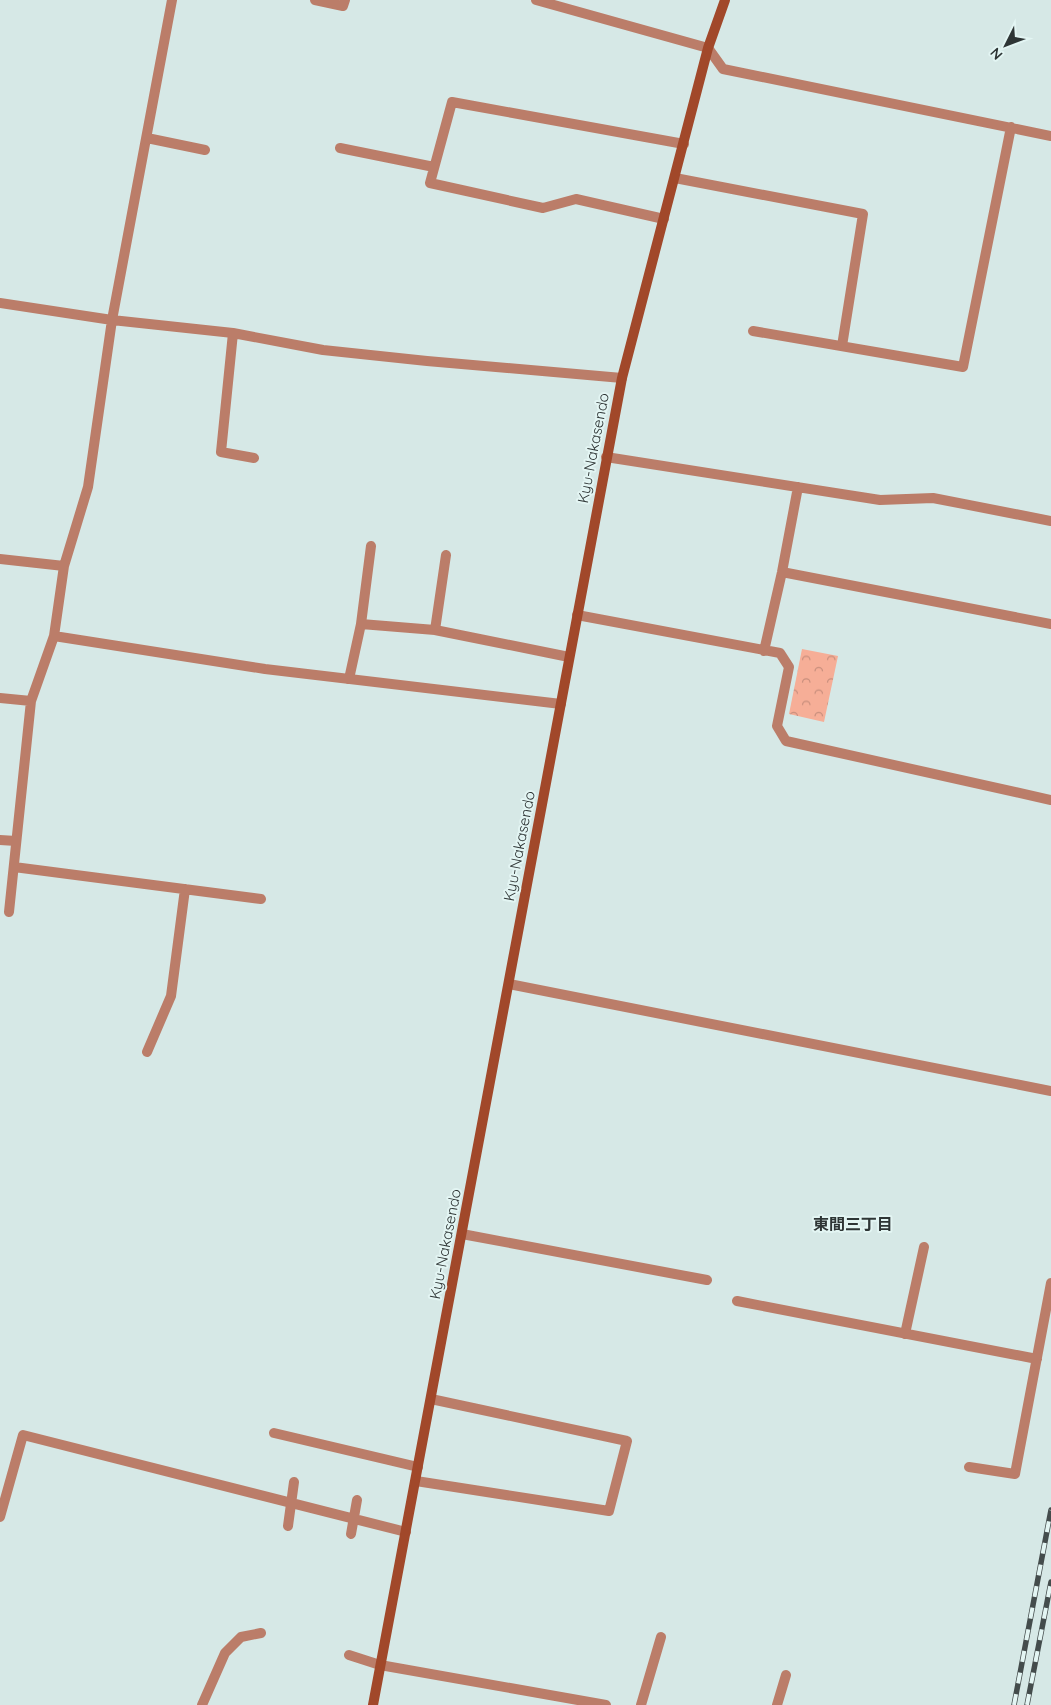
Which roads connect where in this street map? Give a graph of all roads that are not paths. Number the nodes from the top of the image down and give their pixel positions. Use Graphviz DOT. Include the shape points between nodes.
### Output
graph roads {
  1 [pos="172,0"];
  2 [pos="315,0"];
  3 [pos="345,0"];
  4 [pos="536,0"];
  5 [pos="725,0"];
  6 [pos="708,48"];
  7 [pos="1011,127"];
  8 [pos="1051,136"];
  9 [pos="146,138"];
  10 [pos="684,144"];
  11 [pos="340,148"];
  12 [pos="205,150"];
  13 [pos="434,167"];
  14 [pos="675,178"];
  15 [pos="664,219"];
  16 [pos="0,303"];
  17 [pos="112,320"];
  18 [pos="753,331"];
  19 [pos="233,333"];
  20 [pos="842,346"];
  21 [pos="622,378"];
  22 [pos="606,457"];
  23 [pos="254,458"];
  24 [pos="798,487"];
  25 [pos="1051,521"];
  26 [pos="371,546"];
  27 [pos="446,556"];
  28 [pos="0,559"];
  29 [pos="64,566"];
  30 [pos="782,572"];
  31 [pos="577,615"];
  32 [pos="361,624"];
  33 [pos="1051,624"];
  34 [pos="435,630"];
  35 [pos="54,636"];
  36 [pos="764,651"];
  37 [pos="569,657"];
  38 [pos="349,679"];
  39 [pos="0,698"];
  40 [pos="31,701"];
  41 [pos="561,704"];
  42 [pos="1051,800"];
  43 [pos="0,840"];
  44 [pos="16,841"];
  45 [pos="14,867"];
  46 [pos="185,889"];
  47 [pos="261,899"];
  48 [pos="9,912"];
  49 [pos="509,984"];
  50 [pos="147,1052"];
  51 [pos="1051,1091"];
  52 [pos="462,1234"];
  53 [pos="924,1248"];
  54 [pos="707,1280"];
  55 [pos="1051,1283"];
  56 [pos="737,1302"];
  57 [pos="905,1334"];
  58 [pos="1037,1359"];
  59 [pos="431,1399"];
  60 [pos="274,1433"];
  61 [pos="418,1467"];
  62 [pos="969,1468"];
  63 [pos="416,1481"];
  64 [pos="294,1482"];
  65 [pos="358,1500"];
  66 [pos="291,1502"];
  67 [pos="0,1516"];
  68 [pos="353,1519"];
  69 [pos="288,1526"];
  70 [pos="406,1532"];
  71 [pos="351,1534"];
  72 [pos="262,1633"];
  73 [pos="661,1637"];
  74 [pos="349,1655"];
  75 [pos="380,1665"];
  76 [pos="786,1675"];
  77 [pos="202,1705"];
  78 [pos="373,1705"];
  79 [pos="606,1705"];
  80 [pos="641,1705"];
  81 [pos="777,1705"];
  1 -- 9 [label="street"];
  2 -- 3 [label="street" via="343,6"];
  4 -- 6 [label="street"];
  5 -- 6 [label="main road, Kyu-Nakasendo"];
  6 -- 7 [label="street" via="723,69"];
  6 -- 10 [label="main road, Kyu-Nakasendo"];
  7 -- 8 [label="street"];
  7 -- 20 [label="street" via="963,367"];
  9 -- 12 [label="street"];
  9 -- 17 [label="street"];
  10 -- 13 [label="street" via="452,102"];
  10 -- 14 [label="main road, Kyu-Nakasendo"];
  11 -- 13 [label="street"];
  13 -- 15 [label="street" via="430,183 543,208 576,199"];
  14 -- 15 [label="main road, Kyu-Nakasendo"];
  14 -- 20 [label="street" via="863,214"];
  15 -- 21 [label="main road, Kyu-Nakasendo"];
  16 -- 17 [label="street"];
  17 -- 19 [label="street"];
  17 -- 29 [label="street" via="88,487"];
  18 -- 20 [label="street"];
  19 -- 21 [label="street" via="323,350"];
  19 -- 23 [label="street" via="221,452"];
  21 -- 22 [label="main road, Kyu-Nakasendo"];
  22 -- 24 [label="street"];
  22 -- 31 [label="main road, Kyu-Nakasendo"];
  24 -- 25 [label="street" via="880,500 932,498"];
  24 -- 30 [label="street"];
  26 -- 32 [label="street"];
  27 -- 34 [label="street"];
  28 -- 29 [label="street"];
  29 -- 35 [label="street"];
  30 -- 33 [label="street"];
  30 -- 36 [label="street"];
  31 -- 36 [label="street"];
  31 -- 37 [label="main road, Kyu-Nakasendo"];
  32 -- 34 [label="street"];
  32 -- 38 [label="street"];
  34 -- 37 [label="street"];
  35 -- 38 [label="street"];
  35 -- 40 [label="street"];
  36 -- 42 [label="street" via="780,653 789,667 777,726 786,741"];
  37 -- 41 [label="main road, Kyu-Nakasendo"];
  38 -- 41 [label="street"];
  39 -- 40 [label="street"];
  40 -- 44 [label="street"];
  41 -- 49 [label="main road, Kyu-Nakasendo"];
  43 -- 44 [label="street"];
  44 -- 45 [label="street"];
  45 -- 46 [label="street"];
  45 -- 48 [label="street"];
  46 -- 47 [label="street"];
  46 -- 50 [label="street" via="171,996"];
  49 -- 51 [label="street"];
  49 -- 52 [label="main road, Kyu-Nakasendo"];
  52 -- 54 [label="street"];
  52 -- 59 [label="main road, Kyu-Nakasendo"];
  53 -- 57 [label="street"];
  55 -- 58 [label="street"];
  56 -- 57 [label="street"];
  57 -- 58 [label="street"];
  58 -- 62 [label="street" via="1015,1474"];
  59 -- 61 [label="main road, Kyu-Nakasendo"];
  59 -- 63 [label="street" via="627,1441 610,1511"];
  60 -- 61 [label="street"];
  61 -- 63 [label="main road, Kyu-Nakasendo"];
  63 -- 70 [label="main road, Kyu-Nakasendo"];
  64 -- 66 [label="street"];
  65 -- 68 [label="street"];
  66 -- 67 [label="street" via="23,1435"];
  66 -- 68 [label="street"];
  66 -- 69 [label="street"];
  68 -- 70 [label="street"];
  68 -- 71 [label="street"];
  70 -- 75 [label="main road, Kyu-Nakasendo"];
  72 -- 77 [label="street" via="241,1637 225,1653"];
  73 -- 80 [label="street"];
  74 -- 75 [label="street"];
  75 -- 78 [label="main road, Kyu-Nakasendo"];
  75 -- 79 [label="street"];
  76 -- 81 [label="street"];
}
